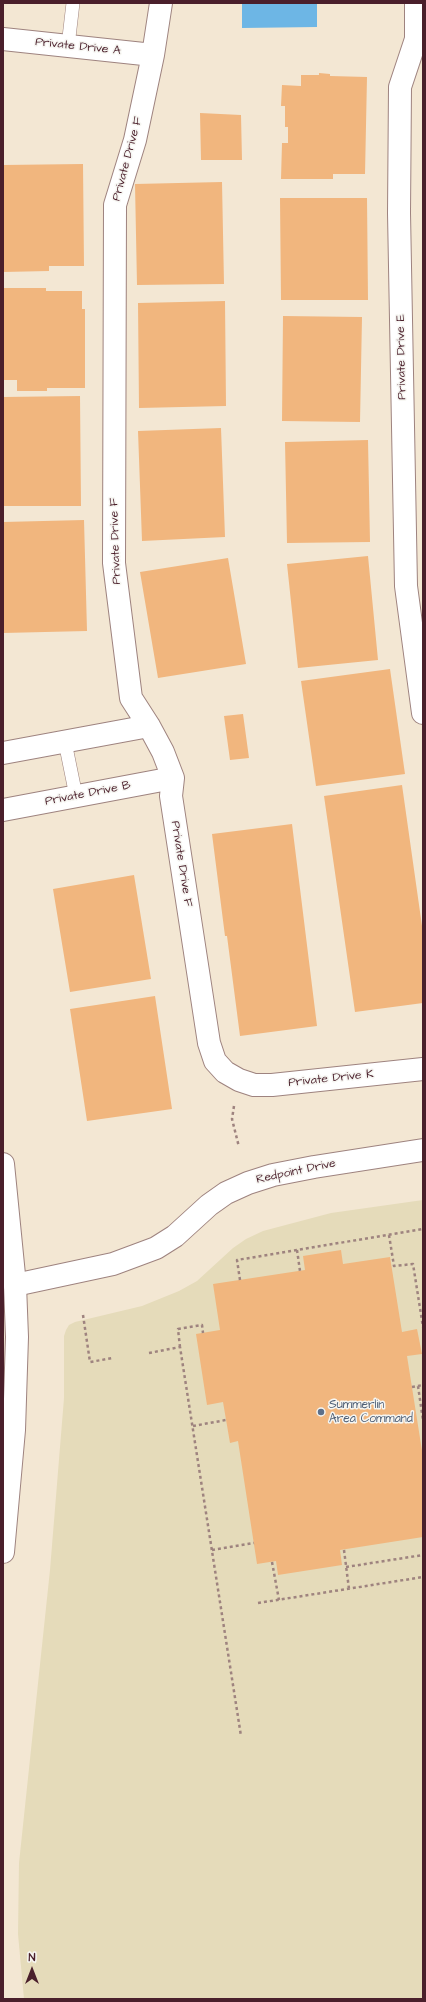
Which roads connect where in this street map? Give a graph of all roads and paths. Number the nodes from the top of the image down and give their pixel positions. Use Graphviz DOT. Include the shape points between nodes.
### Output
graph roads {
  1 [pos="73,3"];
  2 [pos="161,3"];
  3 [pos="416,3"];
  4 [pos="3,39"];
  5 [pos="419,39"];
  6 [pos="68,46"];
  7 [pos="153,55"];
  8 [pos="423,713"];
  9 [pos="149,726"];
  10 [pos="64,742"];
  11 [pos="3,753"];
  12 [pos="173,778"];
  13 [pos="76,796"];
  14 [pos="3,810"];
  15 [pos="423,1069"];
  16 [pos="239,1080"];
  17 [pos="235,1103"];
  18 [pos="239,1147"];
  19 [pos="423,1150"];
  20 [pos="3,1164"];
  21 [pos="423,1229"];
  22 [pos="389,1235"];
  23 [pos="297,1250"];
  24 [pos="300,1271"];
  25 [pos="240,1280"];
  26 [pos="9,1286"];
  27 [pos="83,1315"];
  28 [pos="423,1328"];
  29 [pos="203,1333"];
  30 [pos="180,1347"];
  31 [pos="149,1353"];
  32 [pos="113,1358"];
  33 [pos="423,1385"];
  34 [pos="418,1386"];
  35 [pos="412,1387"];
  36 [pos="226,1420"];
  37 [pos="423,1420"];
  38 [pos="193,1426"];
  39 [pos="254,1543"];
  40 [pos="212,1550"];
  41 [pos="344,1550"];
  42 [pos="3,1552"];
  43 [pos="423,1555"];
  44 [pos="272,1562"];
  45 [pos="346,1567"];
  46 [pos="423,1577"];
  47 [pos="349,1589"];
  48 [pos="279,1600"];
  49 [pos="258,1603"];
  50 [pos="241,1736"];
  1 -- 6 [label="lane"];
  2 -- 7 [label="street, Private Drive F"];
  3 -- 5 [label="street, Private Drive E"];
  4 -- 6 [label="street, Private Drive A"];
  5 -- 8 [label="street, Private Drive E" via="400,87 399,213 406,586"];
  6 -- 7 [label="street, Private Drive A"];
  7 -- 9 [label="street, Private Drive F" via="135,140 115,205 114,563 130,698"];
  9 -- 10 [label="street"];
  9 -- 12 [label="street, Private Drive F"];
  10 -- 11 [label="street"];
  10 -- 13 [label="lane"];
  12 -- 13 [label="street, Private Drive B"];
  12 -- 16 [label="street, Private Drive F" via="171,796 209,1043 215,1060 225,1072"];
  13 -- 14 [label="street, Private Drive B"];
  15 -- 16 [label="street, Private Drive K" via="272,1085 254,1085"];
  17 -- 18 [label="path" via="232,1119"];
  19 -- 26 [label="street, Redpoint Drive" via="314,1167 248,1183 221,1197 175,1236 156,1248 113,1264"];
  20 -- 26 [label="street"];
  21 -- 22 [label="path"];
  22 -- 23 [label="path"];
  22 -- 28 [label="path" via="394,1266 413,1264"];
  23 -- 24 [label="path"];
  23 -- 25 [label="path" via="236,1260"];
  26 -- 42 [label="street" via="17,1337 16,1386"];
  27 -- 32 [label="path" via="90,1362"];
  29 -- 30 [label="path" via="202,1325 178,1329"];
  30 -- 31 [label="path"];
  30 -- 38 [label="path"];
  33 -- 34 [label="path"];
  34 -- 35 [label="path"];
  34 -- 37 [label="path"];
  36 -- 38 [label="path"];
  38 -- 40 [label="path"];
  39 -- 40 [label="path"];
  40 -- 50 [label="path"];
  41 -- 45 [label="path"];
  43 -- 45 [label="path"];
  44 -- 48 [label="path"];
  45 -- 47 [label="path"];
  46 -- 47 [label="path"];
  47 -- 48 [label="path"];
  48 -- 49 [label="path"];
}
